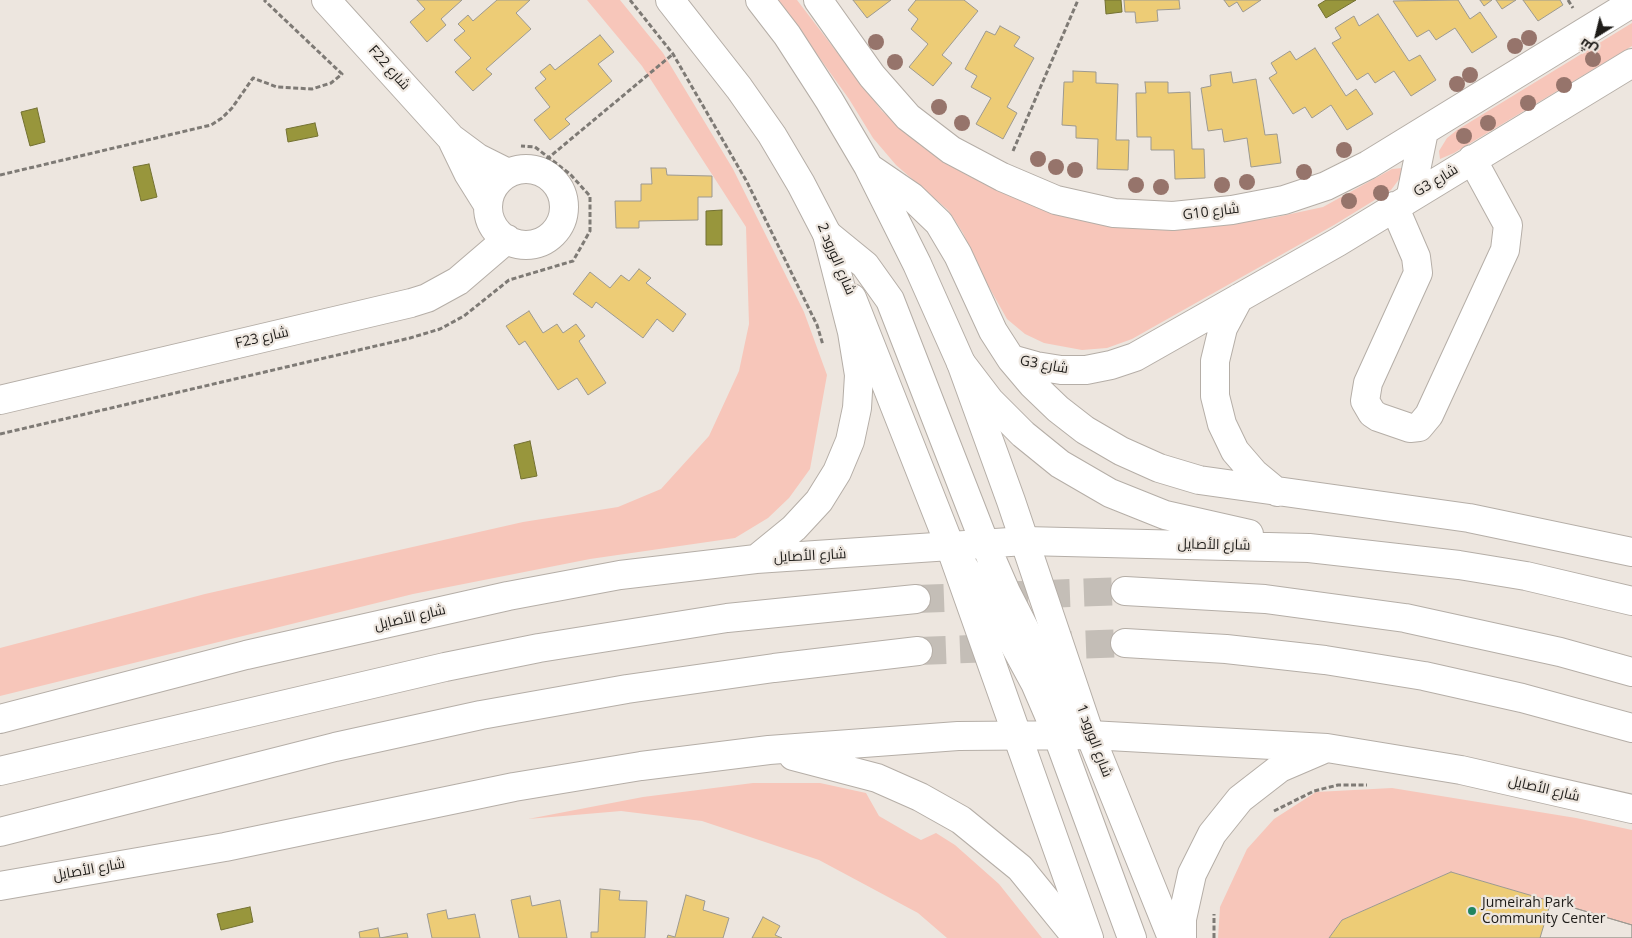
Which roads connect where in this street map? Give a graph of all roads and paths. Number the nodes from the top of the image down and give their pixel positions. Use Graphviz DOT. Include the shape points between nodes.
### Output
graph roads {
  1 [pos="264,0"];
  2 [pos="326,0"];
  3 [pos="630,0"];
  4 [pos="670,0"];
  5 [pos="760,0"];
  6 [pos="818,0"];
  7 [pos="1078,0"];
  8 [pos="1632,3"];
  9 [pos="673,54"];
  10 [pos="1632,63"];
  11 [pos="1424,131"];
  12 [pos="451,138"];
  13 [pos="518,146"];
  14 [pos="1472,159"];
  15 [pos="542,164"];
  16 [pos="868,166"];
  17 [pos="508,173"];
  18 [pos="0,175"];
  19 [pos="1002,177"];
  20 [pos="1402,201"];
  21 [pos="488,205"];
  22 [pos="828,234"];
  23 [pos="507,240"];
  24 [pos="1239,298"];
  25 [pos="825,350"];
  26 [pos="1011,359"];
  27 [pos="962,363"];
  28 [pos="0,400"];
  29 [pos="0,434"];
  30 [pos="1277,492"];
  31 [pos="1025,541"];
  32 [pos="985,544"];
  33 [pos="950,546"];
  34 [pos="1309,548"];
  35 [pos="1632,552"];
  36 [pos="756,559"];
  37 [pos="1125,590"];
  38 [pos="916,599"];
  39 [pos="1632,601"];
  40 [pos="1125,643"];
  41 [pos="918,651"];
  42 [pos="1632,672"];
  43 [pos="0,719"];
  44 [pos="1632,728"];
  45 [pos="1057,734"];
  46 [pos="1017,735"];
  47 [pos="1090,735"];
  48 [pos="1327,748"];
  49 [pos="770,750"];
  50 [pos="0,771"];
  51 [pos="1377,785"];
  52 [pos="1632,809"];
  53 [pos="1267,815"];
  54 [pos="0,832"];
  55 [pos="0,886"];
  56 [pos="1215,904"];
  57 [pos="1077,938"];
  58 [pos="1089,938"];
  59 [pos="1132,938"];
  60 [pos="1172,938"];
  61 [pos="1182,938"];
  62 [pos="1214,938"];
  1 -- 18 [label="path" via="342,74 331,83 312,89 277,87 253,78 232,108 211,124"];
  2 -- 12 [label="main road, F22 شارع"];
  3 -- 9 [label="path"];
  4 -- 22 [label="main road, شارع الورود 2" via="772,135"];
  5 -- 16 [label="main road" via="787,35"];
  6 -- 19 [label="main road, G10 شارع" via="872,76 908,117 951,150"];
  7 -- 19 [label="path"];
  8 -- 11 [label="main road, G10 شارع"];
  9 -- 15 [label="path"];
  9 -- 25 [label="path" via="746,182 817,325"];
  10 -- 14 [label="main road, G3 شارع"];
  11 -- 19 [label="main road, G10 شارع" via="1326,186 1284,200 1232,210 1173,216 1114,213 1056,200"];
  11 -- 20 [label="main road"];
  12 -- 17 [label="main road, F22 شارع" via="478,158"];
  12 -- 21 [label="main road, F22 شارع"];
  13 -- 15 [label="path" via="535,147"];
  14 -- 20 [label="main road, G3 شارع"];
  14 -- 20 [label="main road" via="1508,225 1505,250 1429,415 1418,426 1410,428 1378,417 1365,401 1368,383 1418,273"];
  15 -- 17 [label="main road"];
  15 -- 23 [label="main road" via="546,174 561,190 564,200 562,222 556,231 538,243 527,245"];
  15 -- 29 [label="path" via="570,174 590,196 590,231 573,261 510,280 464,316 440,329"];
  16 -- 26 [label="main road" via="912,197 939,223 958,255 993,331"];
  16 -- 27 [label="main road"];
  17 -- 21 [label="main road" via="494,186"];
  20 -- 24 [label="main road, G3 شارع" via="1338,242"];
  21 -- 23 [label="main road, F22 شارع" via="492,225"];
  22 -- 32 [label="main road" via="865,265 890,300"];
  22 -- 33 [label="main road, شارع الورود 2"];
  22 -- 36 [label="main road" via="859,375 850,441 837,472 819,501 794,528"];
  23 -- 28 [label="main road, F23 شارع" via="458,281 411,303"];
  24 -- 26 [label="main road, G3 شارع" via="1136,357 1111,365 1061,370"];
  24 -- 30 [label="main road" via="1223,328 1215,361 1215,396 1222,424 1235,450 1254,474"];
  26 -- 30 [label="main road" via="1058,409 1121,451 1159,468 1200,480"];
  27 -- 31 [label="main road"];
  27 -- 34 [label="main road" via="990,401 1023,434 1060,464 1110,493 1165,515"];
  30 -- 35 [label="main road" via="1469,518"];
  31 -- 32 [label="main road, شارع الأصايل"];
  31 -- 34 [label="main road, شارع الأصايل"];
  31 -- 47 [label="main road, شارع الورود 1"];
  32 -- 33 [label="main road, شارع الأصايل"];
  32 -- 47 [label="main road" via="1030,639"];
  33 -- 36 [label="main road, شارع الأصايل"];
  33 -- 45 [label="main road" via="1009,634"];
  33 -- 46 [label="main road"];
  34 -- 39 [label="main road, شارع الأصايل" via="1459,565 1526,576"];
  36 -- 43 [label="main road, شارع الأصايل" via="620,575 508,596 236,657"];
  37 -- 42 [label="main road" via="1266,599 1405,618 1560,652"];
  38 -- 50 [label="main road" via="726,618 539,648 446,666"];
  40 -- 44 [label="main road" via="1226,649 1424,676"];
  41 -- 54 [label="main road" via="627,689 481,715 335,747"];
  45 -- 46 [label="main road, شارع الأصايل"];
  45 -- 47 [label="main road, شارع الأصايل"];
  45 -- 59 [label="main road"];
  46 -- 49 [label="main road, شارع الأصايل" via="958,736"];
  46 -- 58 [label="main road"];
  47 -- 48 [label="main road, شارع الأصايل"];
  47 -- 60 [label="main road, شارع الورود 1"];
  48 -- 52 [label="main road, شارع الأصايل" via="1461,770"];
  48 -- 61 [label="main road" via="1280,768 1240,799 1212,834 1192,874 1182,919"];
  49 -- 55 [label="main road, شارع الأصايل" via="641,766 514,787 294,834"];
  49 -- 57 [label="main road" via="877,778 961,820 1020,868"];
  51 -- 53 [label="path" via="1338,785 1314,791"];
  56 -- 62 [label="path"];
}
